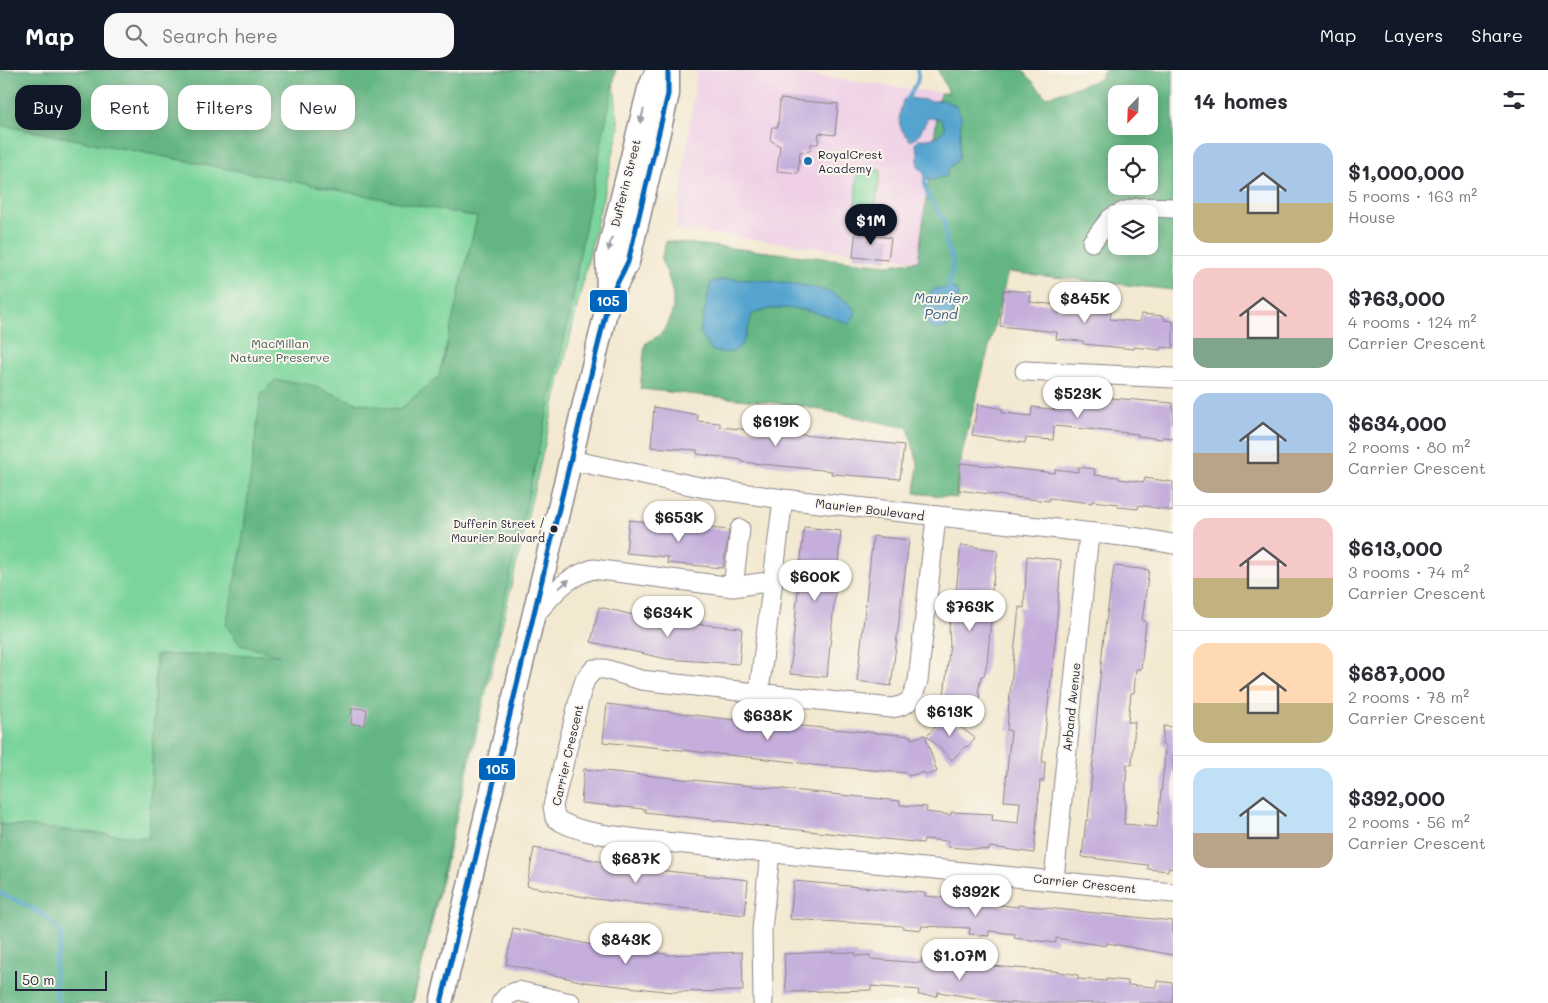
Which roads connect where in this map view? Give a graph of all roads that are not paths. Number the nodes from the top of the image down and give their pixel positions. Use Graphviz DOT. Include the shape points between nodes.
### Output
graph roads {
  1 [pos="657,70"];
  2 [pos="668,70"];
  3 [pos="1158,207"];
  4 [pos="1173,208"];
  5 [pos="1108,222"];
  6 [pos="1092,242"];
  7 [pos="608,299"];
  8 [pos="1025,371"];
  9 [pos="1173,378"];
  10 [pos="570,460"];
  11 [pos="782,499"];
  12 [pos="936,517"];
  13 [pos="740,529"];
  14 [pos="1089,534"];
  15 [pos="1173,544"];
  16 [pos="773,581"];
  17 [pos="733,587"];
  18 [pos="531,620"];
  19 [pos="759,692"];
  20 [pos="770,852"];
  21 [pos="1054,880"];
  22 [pos="1173,893"];
  23 [pos="441,1003"];
  24 [pos="501,1003"];
  25 [pos="571,1003"];
  26 [pos="763,1003"];
  1 -- 7 [label="main road, Dufferin Street, one-way" via="649,89 607,257"];
  2 -- 7 [label="main road, Dufferin Street" via="668,94 628,262"];
  3 -- 4 [label="street"];
  5 -- 6 [label="street"];
  7 -- 10 [label="main road, Dufferin Street"];
  8 -- 9 [label="street"];
  10 -- 11 [label="street, Maurier Boulevard" via="700,487"];
  10 -- 18 [label="main road, Dufferin Street"];
  11 -- 12 [label="street, Maurier Boulevard"];
  11 -- 16 [label="street"];
  12 -- 14 [label="street, Maurier Boulevard"];
  12 -- 19 [label="street, Carrier Crescent" via="918,681 912,698 903,706 891,708"];
  13 -- 17 [label="street"];
  14 -- 15 [label="street, Maurier Boulevard"];
  14 -- 21 [label="street, Arband Avenue"];
  16 -- 17 [label="street"];
  16 -- 19 [label="street"];
  18 -- 17 [label="street, one-way" via="560,586 575,575 593,569"];
  18 -- 23 [label="main road, Dufferin Street"];
  19 -- 20 [label="street, Carrier Crescent" via="642,680 594,669 584,680 553,806 555,818 566,826 582,830 645,840"];
  20 -- 21 [label="street, Carrier Crescent"];
  20 -- 26 [label="street" via="762,930"];
  21 -- 22 [label="street, Carrier Crescent"];
  24 -- 25 [label="street" via="518,991"];
}
